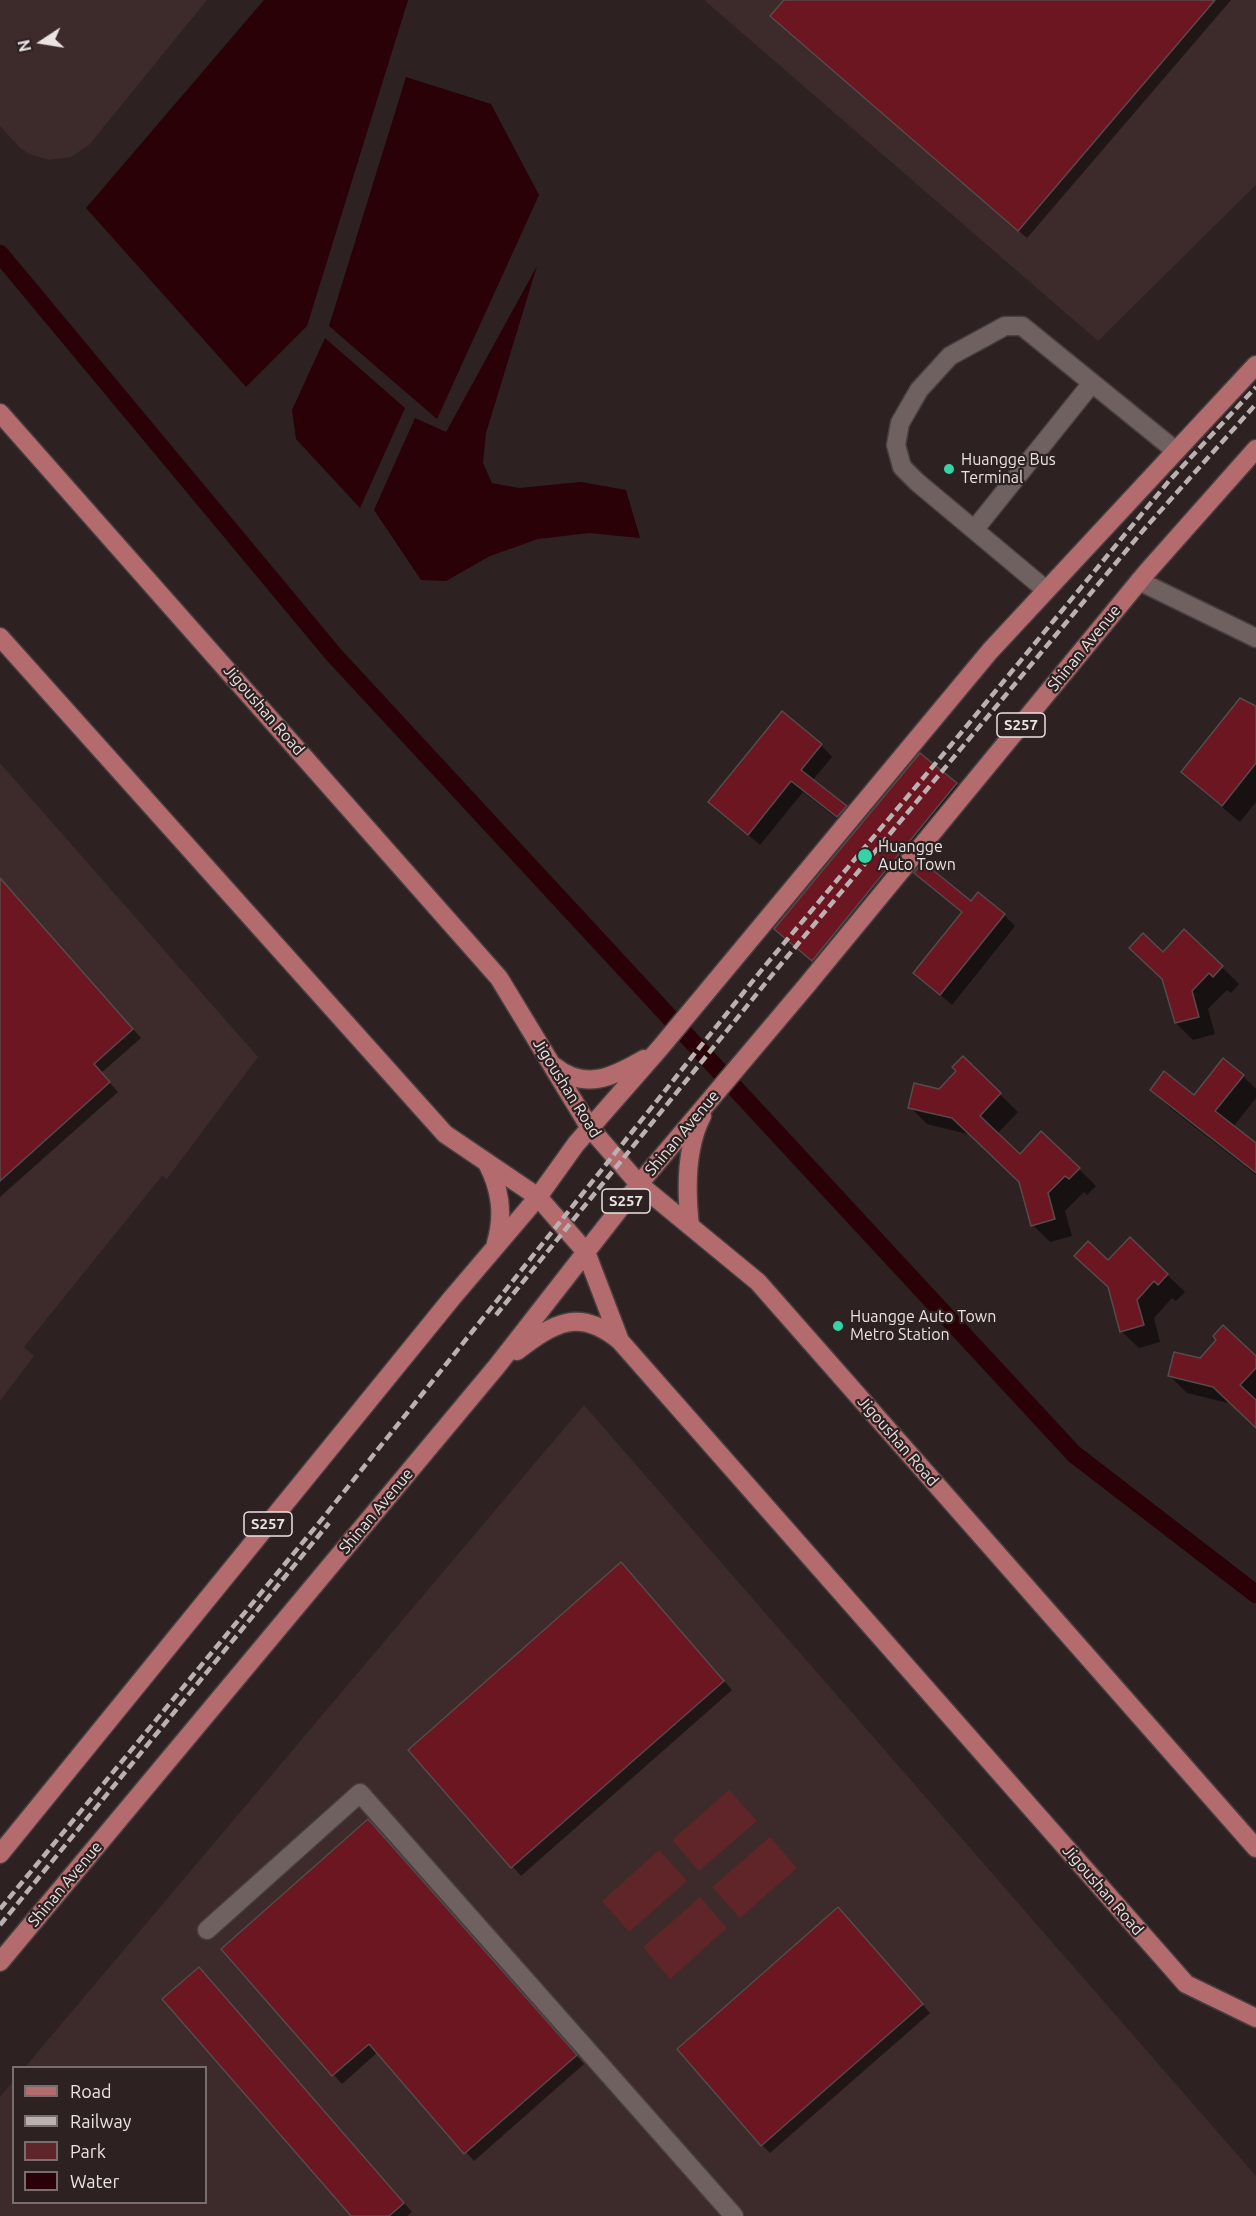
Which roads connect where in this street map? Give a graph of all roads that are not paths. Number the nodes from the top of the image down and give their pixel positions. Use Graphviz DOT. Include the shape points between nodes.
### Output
graph roads {
  1 [pos="1256,365"];
  2 [pos="1092,383"];
  3 [pos="0,412"];
  4 [pos="1256,449"];
  5 [pos="1176,451"];
  6 [pos="974,530"];
  7 [pos="1139,581"];
  8 [pos="1046,590"];
  9 [pos="0,637"];
  10 [pos="1256,638"];
  11 [pos="660,1048"];
  12 [pos="544,1052"];
  13 [pos="712,1098"];
  14 [pos="590,1128"];
  15 [pos="486,1162"];
  16 [pos="639,1184"];
  17 [pos="538,1197"];
  18 [pos="690,1226"];
  19 [pos="494,1247"];
  20 [pos="586,1252"];
  21 [pos="620,1341"];
  22 [pos="497,1366"];
  23 [pos="1256,1848"];
  24 [pos="0,1854"];
  25 [pos="207,1930"];
  26 [pos="0,1962"];
  27 [pos="1256,2018"];
  28 [pos="734,2216"];
  1 -- 5 [label="main road, S257"];
  2 -- 5 [label="street"];
  2 -- 6 [label="street"];
  2 -- 6 [label="street" via="1022,326 1005,326 950,356 919,390 900,423 896,445 902,467"];
  3 -- 12 [label="main road, Jigoushan Road" via="500,978"];
  4 -- 7 [label="main road, Shinan Avenue / S257"];
  5 -- 8 [label="main road, S257"];
  6 -- 8 [label="street"];
  7 -- 10 [label="street"];
  7 -- 13 [label="main road, Shinan Avenue / S257"];
  8 -- 11 [label="main road, S257" via="990,651"];
  9 -- 15 [label="main road, Jigoushan Road" via="444,1134"];
  11 -- 12 [label="main road" via="626,1070 592,1080 564,1074"];
  11 -- 14 [label="main road, S257"];
  12 -- 14 [label="main road, Jigoushan Road"];
  13 -- 16 [label="main road, Shinan Avenue / S257"];
  13 -- 18 [label="main road" via="694,1140 688,1176"];
  14 -- 16 [label="main road, Jigoushan Road"];
  14 -- 17 [label="main road, S257"];
  15 -- 17 [label="main road, Jigoushan Road"];
  15 -- 19 [label="main road" via="494,1178 501,1213"];
  16 -- 18 [label="main road, Jigoushan Road"];
  16 -- 20 [label="main road, Shinan Avenue / S257"];
  17 -- 19 [label="main road, S257"];
  17 -- 20 [label="main road, Jigoushan Road"];
  18 -- 23 [label="main road, Jigoushan Road" via="758,1282"];
  19 -- 24 [label="main road, S257"];
  20 -- 21 [label="main road, Jigoushan Road"];
  20 -- 22 [label="main road, Shinan Avenue / S257"];
  21 -- 22 [label="main road" via="593,1324 562,1323 547,1329"];
  21 -- 27 [label="main road, Jigoushan Road" via="1186,1984"];
  22 -- 26 [label="main road, Shinan Avenue / S257"];
  25 -- 28 [label="street" via="360,1793"];
}
